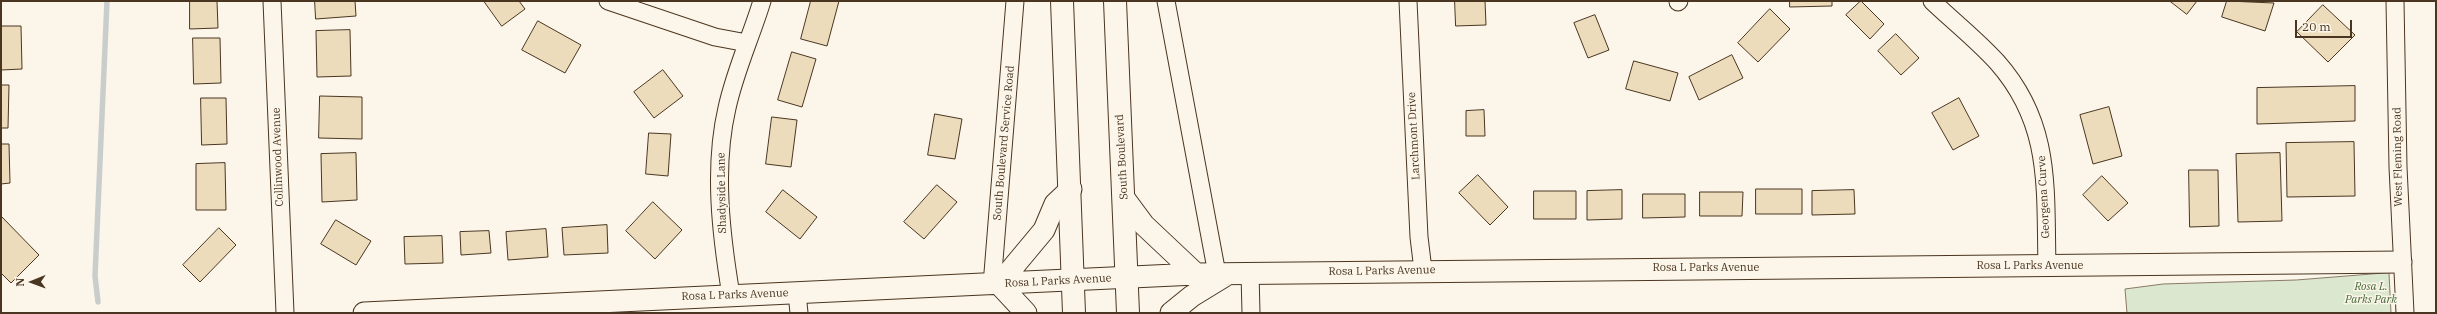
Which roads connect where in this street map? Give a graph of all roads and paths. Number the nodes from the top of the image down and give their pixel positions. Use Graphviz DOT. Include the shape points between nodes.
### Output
graph roads {
  1 [pos="272,1"];
  2 [pos="608,1"];
  3 [pos="762,1"];
  4 [pos="1015,1"];
  5 [pos="1062,1"];
  6 [pos="1115,1"];
  7 [pos="1166,1"];
  8 [pos="1408,1"];
  9 [pos="1932,1"];
  10 [pos="2395,1"];
  11 [pos="747,43"];
  12 [pos="1070,189"];
  13 [pos="1124,198"];
  14 [pos="2401,262"];
  15 [pos="2047,266"];
  16 [pos="1423,270"];
  17 [pos="1250,273"];
  18 [pos="1196,274"];
  19 [pos="1223,274"];
  20 [pos="1127,277"];
  21 [pos="1073,280"];
  22 [pos="996,285"];
  23 [pos="798,292"];
  24 [pos="731,295"];
  25 [pos="534,309"];
  26 [pos="285,313"];
  27 [pos="364,313"];
  28 [pos="799,313"];
  29 [pos="1026,313"];
  30 [pos="1074,313"];
  31 [pos="1128,313"];
  32 [pos="1171,313"];
  33 [pos="1251,313"];
  34 [pos="2405,313"];
  1 -- 26 [label="street, Collinwood Avenue"];
  2 -- 11 [label="street" via="714,36"];
  3 -- 11 [label="street, Shadyside Lane"];
  4 -- 22 [label="street, South Boulevard Service Road"];
  5 -- 12 [label="highway"];
  6 -- 13 [label="highway, South Boulevard"];
  7 -- 19 [label="street"];
  8 -- 16 [label="street, Larchmont Drive" via="1419,237"];
  9 -- 15 [label="street, Georgena Curve" via="1996,61 2016,86 2038,131 2044,170"];
  10 -- 14 [label="street, West Fleming Road"];
  11 -- 24 [label="street, Shadyside Lane" via="726,109 721,150 720,183 725,257"];
  12 -- 21 [label="highway"];
  12 -- 22 [label="street" via="1055,204 1044,230"];
  13 -- 18 [label="street" via="1144,225"];
  13 -- 20 [label="highway, South Boulevard"];
  14 -- 15 [label="street, Rosa L Parks Avenue"];
  14 -- 34 [label="street, West Fleming Road"];
  15 -- 16 [label="street, Rosa L Parks Avenue"];
  16 -- 17 [label="street, Rosa L Parks Avenue"];
  17 -- 19 [label="street, Rosa L Parks Avenue"];
  17 -- 33 [label="street"];
  18 -- 19 [label="street, Rosa L Parks Avenue"];
  18 -- 20 [label="street, Rosa L Parks Avenue"];
  19 -- 32 [label="street"];
  20 -- 21 [label="street, Rosa L Parks Avenue"];
  20 -- 31 [label="highway, South Boulevard"];
  21 -- 22 [label="street, Rosa L Parks Avenue"];
  21 -- 30 [label="highway"];
  22 -- 23 [label="street, Rosa L Parks Avenue"];
  22 -- 29 [label="street"];
  23 -- 24 [label="street, Rosa L Parks Avenue"];
  23 -- 28 [label="street"];
  24 -- 25 [label="street, Rosa L Parks Avenue"];
  25 -- 27 [label="street, Rosa L Parks Avenue"];
}
